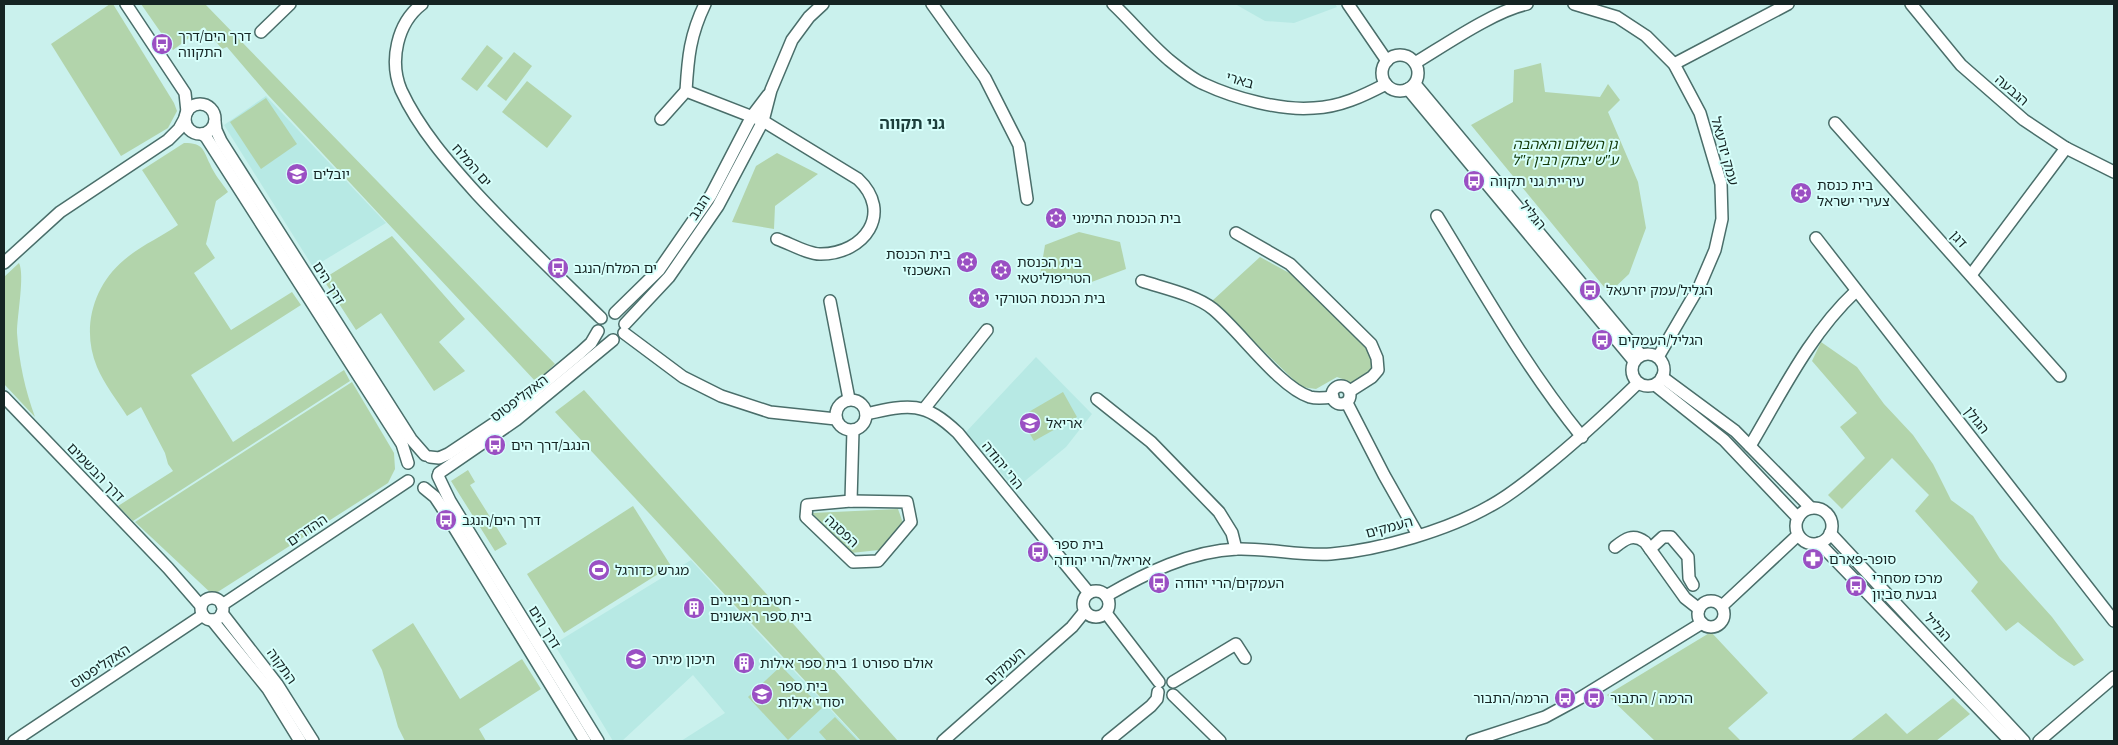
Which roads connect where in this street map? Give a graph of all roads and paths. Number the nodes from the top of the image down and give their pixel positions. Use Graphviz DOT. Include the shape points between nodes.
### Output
graph roads {
  1 [pos="126,4"];
  2 [pos="290,4"];
  3 [pos="705,4"];
  4 [pos="823,4"];
  5 [pos="932,4"];
  6 [pos="1113,4"];
  7 [pos="1348,4"];
  8 [pos="1358,4"];
  9 [pos="1527,4"];
  10 [pos="1574,4"];
  11 [pos="1788,4"];
  12 [pos="1911,4"];
  13 [pos="415,6"];
  14 [pos="261,32"];
  15 [pos="1391,59"];
  16 [pos="1415,63"];
  17 [pos="1674,64"];
  18 [pos="1386,84"];
  19 [pos="1411,87"];
  20 [pos="686,92"];
  21 [pos="185,93"];
  22 [pos="201,104"];
  23 [pos="186,115"];
  24 [pos="661,119"];
  25 [pos="758,119"];
  26 [pos="215,122"];
  27 [pos="1835,123"];
  28 [pos="198,133"];
  29 [pos="168,140"];
  30 [pos="2066,148"];
  31 [pos="2114,172"];
  32 [pos="1027,199"];
  33 [pos="1437,216"];
  34 [pos="1236,233"];
  35 [pos="1816,238"];
  36 [pos="777,239"];
  37 [pos="4,263"];
  38 [pos="1971,275"];
  39 [pos="1142,281"];
  40 [pos="1856,291"];
  41 [pos="830,301"];
  42 [pos="615,313"];
  43 [pos="601,318"];
  44 [pos="624,328"];
  45 [pos="987,330"];
  46 [pos="598,331"];
  47 [pos="613,340"];
  48 [pos="1658,357"];
  49 [pos="1637,358"];
  50 [pos="2060,376"];
  51 [pos="1659,381"];
  52 [pos="1638,383"];
  53 [pos="1350,391"];
  54 [pos="4,397"];
  55 [pos="1332,398"];
  56 [pos="849,399"];
  57 [pos="1097,399"];
  58 [pos="1347,403"];
  59 [pos="924,408"];
  60 [pos="866,414"];
  61 [pos="836,419"];
  62 [pos="853,430"];
  63 [pos="1582,437"];
  64 [pos="1750,446"];
  65 [pos="428,456"];
  66 [pos="408,463"];
  67 [pos="438,475"];
  68 [pos="408,481"];
  69 [pos="424,488"];
  70 [pos="850,501"];
  71 [pos="1811,508"];
  72 [pos="1798,518"];
  73 [pos="1830,533"];
  74 [pos="1418,535"];
  75 [pos="1798,535"];
  76 [pos="1819,543"];
  77 [pos="1615,547"];
  78 [pos="1650,548"];
  79 [pos="1236,549"];
  80 [pos="1693,585"];
  81 [pos="1089,593"];
  82 [pos="1106,596"];
  83 [pos="1722,606"];
  84 [pos="1699,609"];
  85 [pos="211,610"];
  86 [pos="1085,611"];
  87 [pos="1106,613"];
  88 [pos="2114,621"];
  89 [pos="1702,623"];
  90 [pos="1245,658"];
  91 [pos="2114,677"];
  92 [pos="1173,682"];
  93 [pos="1158,687"];
  94 [pos="1173,695"];
  95 [pos="14,741"];
  96 [pos="300,741"];
  97 [pos="313,741"];
  98 [pos="586,741"];
  99 [pos="598,741"];
  100 [pos="943,741"];
  101 [pos="1108,741"];
  102 [pos="1220,741"];
  103 [pos="1472,741"];
  104 [pos="2010,741"];
  105 [pos="2025,741"];
  106 [pos="2035,741"];
  107 [pos="2039,741"];
  1 -- 21 [label="street"];
  2 -- 14 [label="street"];
  3 -- 20 [label="street" via="689,49"];
  4 -- 25 [label="street, הנגב" via="808,17 792,40"];
  5 -- 32 [label="street" via="985,78 1020,145"];
  6 -- 18 [label="street, בארי" via="1169,60 1202,83 1228,94 1278,106 1314,108 1352,101"];
  7 -- 15 [label="street"];
  8 -- 15 [label="street"];
  9 -- 16 [label="street" via="1475,28"];
  10 -- 17 [label="street, עמק יזרעאל" via="1617,17 1646,36"];
  11 -- 17 [label="street"];
  12 -- 30 [label="street, הגבעה" via="1961,66 2024,120"];
  13 -- 43 [label="street, ים המלח" via="403,24 396,62 401,88 418,119 448,162 505,224"];
  15 -- 16 [label="street" via="1404,56"];
  15 -- 18 [label="street" via="1383,68"];
  16 -- 19 [label="street" via="1418,72"];
  17 -- 48 [label="street, עמק יזרעאל" via="1700,113 1712,150 1722,184 1722,219 1715,250 1700,285"];
  18 -- 19 [label="street" via="1396,91"];
  19 -- 49 [label="street, הגליל"];
  20 -- 24 [label="street"];
  20 -- 25 [label="street"];
  21 -- 22 [label="street"];
  21 -- 23 [label="street"];
  22 -- 23 [label="street" via="194,105"];
  22 -- 26 [label="street" via="211,108"];
  23 -- 28 [label="street" via="187,125"];
  23 -- 29 [label="street"];
  25 -- 36 [label="street" via="858,179 872,198 873,224 866,235 840,253 818,255"];
  25 -- 42 [label="street, הנגב" via="659,270"];
  25 -- 44 [label="street, הנגב" via="718,206 669,277"];
  26 -- 28 [label="street" via="211,130"];
  26 -- 65 [label="street, דרך הים" via="221,141 411,439"];
  27 -- 38 [label="street, דגן"];
  28 -- 29 [label="street"];
  28 -- 66 [label="street, דרך הים" via="212,145 402,444"];
  29 -- 37 [label="street" via="60,212"];
  30 -- 31 [label="street, הגבעה"];
  30 -- 38 [label="street"];
  33 -- 63 [label="street" via="1528,365"];
  34 -- 53 [label="street" via="1290,264 1371,344 1378,370"];
  35 -- 40 [label="street, הגולן"];
  38 -- 50 [label="street, דגן"];
  39 -- 55 [label="street" via="1212,308 1301,394 1312,398"];
  40 -- 64 [label="street" via="1815,337"];
  40 -- 88 [label="street, הגולן"];
  41 -- 56 [label="street"];
  42 -- 43 [label="street"];
  42 -- 44 [label="street" via="621,316"];
  43 -- 46 [label="street"];
  44 -- 47 [label="street" via="618,339"];
  44 -- 61 [label="street" via="683,377 721,396 770,412"];
  45 -- 59 [label="street"];
  46 -- 47 [label="street" via="604,338"];
  46 -- 65 [label="street, האקליפטוס" via="580,354 502,418 448,454 439,458"];
  47 -- 67 [label="street, האקליפטוס" via="516,420"];
  48 -- 49 [label="street" via="1648,353"];
  48 -- 51 [label="street" via="1664,366"];
  49 -- 52 [label="street" via="1632,374"];
  51 -- 52 [label="street" via="1643,386"];
  51 -- 64 [label="street" via="1736,431"];
  51 -- 72 [label="street" via="1724,440"];
  52 -- 63 [label="street, העמקים"];
  53 -- 55 [label="street" via="1339,386"];
  53 -- 58 [label="street"];
  54 -- 85 [label="street, דרך הבשמים"];
  55 -- 58 [label="street" via="1338,404"];
  56 -- 60 [label="street" via="859,401"];
  56 -- 61 [label="street" via="837,409"];
  57 -- 79 [label="street" via="1151,442 1219,512 1232,533"];
  58 -- 74 [label="street"];
  59 -- 60 [label="street" via="906,406"];
  59 -- 81 [label="street, הרי יהודה" via="958,433"];
  60 -- 62 [label="street" via="864,423"];
  61 -- 62 [label="street" via="843,428"];
  62 -- 70 [label="street, הפסגה"];
  63 -- 74 [label="street, העמקים" via="1491,506"];
  64 -- 71 [label="street"];
  65 -- 66 [label="street" via="415,456"];
  65 -- 67 [label="street" via="437,464"];
  66 -- 68 [label="street"];
  67 -- 69 [label="street" via="434,484"];
  67 -- 99 [label="street, דרך הים" via="450,501"];
  68 -- 69 [label="street"];
  68 -- 85 [label="street, ההדרים"];
  69 -- 98 [label="street, דרך הים" via="435,496"];
  70 -- 70 [label="street, הפסגה" via="907,502 911,522 878,561 853,562 806,517 807,505"];
  71 -- 72 [label="street"];
  71 -- 73 [label="street" via="1828,516"];
  72 -- 75 [label="street"];
  73 -- 76 [label="street"];
  73 -- 105 [label="street, הגליל"];
  74 -- 79 [label="street, העמקים" via="1375,547 1331,554"];
  75 -- 76 [label="street" via="1805,542"];
  75 -- 83 [label="street"];
  76 -- 104 [label="street, הגליל"];
  77 -- 78 [label="street" via="1634,536"];
  78 -- 80 [label="street" via="1663,537 1671,537 1688,557 1689,578"];
  78 -- 84 [label="street" via="1684,598"];
  79 -- 82 [label="street, העמקים" via="1162,567"];
  81 -- 82 [label="street" via="1099,591"];
  81 -- 86 [label="street" via="1083,603"];
  82 -- 87 [label="street" via="1109,604"];
  83 -- 84 [label="street" via="1710,600"];
  83 -- 89 [label="street" via="1725,615 1720,624 1712,627"];
  84 -- 89 [label="street" via="1698,618"];
  85 -- 95 [label="street, האקליפטוס"];
  85 -- 96 [label="street, התקוה" via="263,682"];
  85 -- 97 [label="street, התקוה" via="272,677"];
  86 -- 87 [label="street" via="1095,618"];
  86 -- 100 [label="street, העמקים"];
  87 -- 93 [label="street"];
  89 -- 103 [label="street" via="1545,717"];
  90 -- 92 [label="street" via="1236,644"];
  91 -- 107 [label="street"];
  92 -- 93 [label="street" via="1168,678"];
  92 -- 94 [label="street" via="1176,687"];
  93 -- 94 [label="street" via="1166,697"];
  93 -- 101 [label="street" via="1157,698 1151,706"];
  94 -- 102 [label="street"];
  105 -- 106 [label="street"];
}
